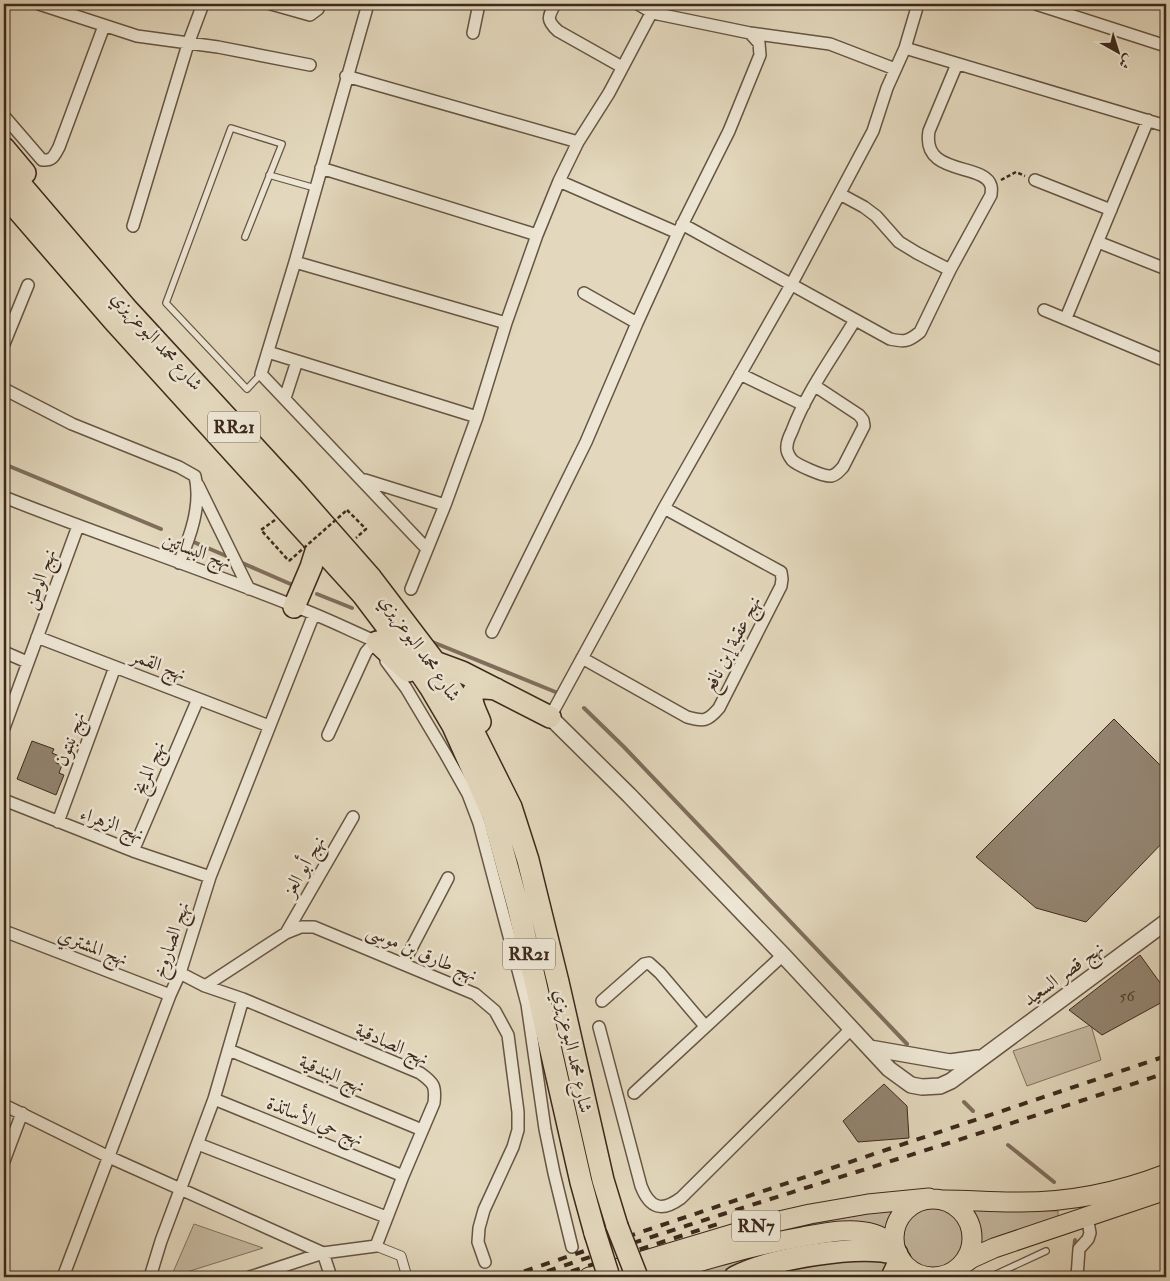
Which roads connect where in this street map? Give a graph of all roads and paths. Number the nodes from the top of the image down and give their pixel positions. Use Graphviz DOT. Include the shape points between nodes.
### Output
graph roads {
  1 [pos="39,4"];
  2 [pos="202,4"];
  3 [pos="271,4"];
  4 [pos="320,4"];
  5 [pos="368,4"];
  6 [pos="479,4"];
  7 [pos="555,4"];
  8 [pos="638,4"];
  9 [pos="918,4"];
  10 [pos="1036,4"];
  11 [pos="654,8"];
  12 [pos="104,26"];
  13 [pos="473,33"];
  14 [pos="750,33"];
  15 [pos="188,44"];
  16 [pos="1166,46"];
  17 [pos="904,48"];
  18 [pos="957,64"];
  19 [pos="310,65"];
  20 [pos="622,66"];
  21 [pos="895,69"];
  22 [pos="346,76"];
  23 [pos="4,116"];
  24 [pos="1148,120"];
  25 [pos="1166,126"];
  26 [pos="578,142"];
  27 [pos="4,148"];
  28 [pos="4,165"];
  29 [pos="321,168"];
  30 [pos="269,175"];
  31 [pos="1034,180"];
  32 [pos="559,181"];
  33 [pos="991,186"];
  34 [pos="315,188"];
  35 [pos="4,194"];
  36 [pos="840,194"];
  37 [pos="1111,210"];
  38 [pos="4,213"];
  39 [pos="133,226"];
  40 [pos="680,229"];
  41 [pos="537,235"];
  42 [pos="245,237"];
  43 [pos="1098,242"];
  44 [pos="295,262"];
  45 [pos="1166,269"];
  46 [pos="950,270"];
  47 [pos="28,285"];
  48 [pos="791,285"];
  49 [pos="584,293"];
  50 [pos="1044,310"];
  51 [pos="120,314"];
  52 [pos="1066,318"];
  53 [pos="855,320"];
  54 [pos="506,323"];
  55 [pos="637,323"];
  56 [pos="4,344"];
  57 [pos="268,352"];
  58 [pos="296,361"];
  59 [pos="1166,361"];
  60 [pos="261,374"];
  61 [pos="740,374"];
  62 [pos="815,386"];
  63 [pos="4,389"];
  64 [pos="284,398"];
  65 [pos="804,405"];
  66 [pos="477,417"];
  67 [pos="363,480"];
  68 [pos="196,481"];
  69 [pos="4,497"];
  70 [pos="445,505"];
  71 [pos="664,508"];
  72 [pos="276,520"];
  73 [pos="78,526"];
  74 [pos="352,542"];
  75 [pos="426,548"];
  76 [pos="310,552"];
  77 [pos="179,563"];
  78 [pos="249,588"];
  79 [pos="411,589"];
  80 [pos="294,607"];
  81 [pos="314,614"];
  82 [pos="492,632"];
  83 [pos="37,637"];
  84 [pos="374,642"];
  85 [pos="4,652"];
  86 [pos="582,658"];
  87 [pos="27,662"];
  88 [pos="434,662"];
  89 [pos="115,667"];
  90 [pos="496,689"];
  91 [pos="198,699"];
  92 [pos="550,717"];
  93 [pos="269,726"];
  94 [pos="453,726"];
  95 [pos="4,728"];
  96 [pos="328,735"];
  97 [pos="4,800"];
  98 [pos="510,807"];
  99 [pos="353,817"];
  100 [pos="58,822"];
  101 [pos="133,851"];
  102 [pos="210,877"];
  103 [pos="448,878"];
  104 [pos="1166,922"];
  105 [pos="4,931"];
  106 [pos="286,934"];
  107 [pos="783,955"];
  108 [pos="402,964"];
  109 [pos="180,972"];
  110 [pos="206,986"];
  111 [pos="170,996"];
  112 [pos="244,1000"];
  113 [pos="602,1001"];
  114 [pos="705,1026"];
  115 [pos="599,1027"];
  116 [pos="852,1028"];
  117 [pos="870,1048"];
  118 [pos="229,1050"];
  119 [pos="984,1057"];
  120 [pos="634,1093"];
  121 [pos="214,1099"];
  122 [pos="4,1105"];
  123 [pos="22,1113"];
  124 [pos="422,1130"];
  125 [pos="198,1144"];
  126 [pos="109,1157"];
  127 [pos="4,1161"];
  128 [pos="1166,1174"];
  129 [pos="403,1176"];
  130 [pos="182,1189"];
  131 [pos="1166,1190"];
  132 [pos="936,1199"];
  133 [pos="1122,1205"];
  134 [pos="1166,1205"];
  135 [pos="1087,1216"];
  136 [pos="386,1217"];
  137 [pos="617,1226"];
  138 [pos="595,1233"];
  139 [pos="376,1246"];
  140 [pos="572,1247"];
  141 [pos="1046,1251"];
  142 [pos="323,1254"];
  143 [pos="485,1262"];
  144 [pos="898,1263"];
  145 [pos="1166,1273"];
  146 [pos="948,1274"];
  147 [pos="62,1277"];
  148 [pos="150,1277"];
  149 [pos="250,1277"];
  150 [pos="331,1277"];
  151 [pos="407,1277"];
  152 [pos="589,1277"];
  153 [pos="604,1277"];
  154 [pos="609,1277"];
  155 [pos="629,1277"];
  156 [pos="637,1277"];
  157 [pos="647,1277"];
  158 [pos="735,1277"];
  159 [pos="990,1277"];
  160 [pos="1077,1277"];
  161 [pos="1153,1277"];
  1 -- 12 [label="street"];
  2 -- 15 [label="street"];
  3 -- 4 [label="street" via="310,15"];
  5 -- 22 [label="street"];
  6 -- 13 [label="street"];
  7 -- 20 [label="street" via="549,22 558,31"];
  8 -- 11 [label="street"];
  9 -- 17 [label="street"];
  10 -- 16 [label="street"];
  11 -- 14 [label="street"];
  11 -- 20 [label="street"];
  12 -- 15 [label="street" via="137,36"];
  12 -- 23 [label="street" via="53,158 42,160"];
  14 -- 21 [label="street" via="830,44"];
  14 -- 40 [label="street" via="759,43 760,55 729,131"];
  15 -- 19 [label="street"];
  15 -- 39 [label="street"];
  17 -- 18 [label="street"];
  17 -- 21 [label="street"];
  18 -- 24 [label="street"];
  18 -- 33 [label="street" via="929,131 928,148 942,162 977,174 988,180"];
  20 -- 26 [label="street"];
  21 -- 36 [label="street" via="873,131"];
  22 -- 26 [label="street"];
  22 -- 29 [label="street"];
  24 -- 25 [label="street"];
  24 -- 37 [label="street"];
  26 -- 32 [label="street"];
  27 -- 51 [label="highway, RR21" via="111,279"];
  28 -- 51 [label="highway, شارع محمد البوعزيزي / RR21"];
  29 -- 34 [label="street"];
  29 -- 41 [label="street"];
  30 -- 34 [label="lane"];
  30 -- 42 [label="lane"];
  30 -- 60 [label="lane" via="282,144 231,128 166,303 246,389"];
  31 -- 33 [label="path" via="1016,172"];
  31 -- 37 [label="street"];
  32 -- 40 [label="street"];
  32 -- 41 [label="street"];
  33 -- 46 [label="street" via="987,204"];
  34 -- 44 [label="street"];
  35 -- 51 [label="highway, شارع محمد البوعزيزي / RR21"];
  36 -- 46 [label="street" via="876,216 899,242"];
  36 -- 48 [label="street"];
  37 -- 43 [label="street"];
  38 -- 51 [label="highway, RR21" via="71,284"];
  40 -- 48 [label="street"];
  40 -- 55 [label="street"];
  41 -- 54 [label="street"];
  43 -- 45 [label="street"];
  43 -- 52 [label="street"];
  44 -- 54 [label="street"];
  44 -- 57 [label="street"];
  46 -- 53 [label="street" via="920,332 913,338 904,342 890,340"];
  47 -- 56 [label="street"];
  48 -- 53 [label="street"];
  48 -- 61 [label="street"];
  49 -- 55 [label="street"];
  50 -- 52 [label="street"];
  51 -- 76 [label="highway, شارع محمد البوعزيزي / RR21"];
  51 -- 88 [label="highway, شارع محمد البوعزيزي / RR21" via="292,488 371,578"];
  52 -- 59 [label="street"];
  53 -- 62 [label="street"];
  54 -- 66 [label="street"];
  55 -- 82 [label="street" via="586,442"];
  57 -- 58 [label="street"];
  57 -- 60 [label="street"];
  58 -- 64 [label="street"];
  58 -- 66 [label="street"];
  60 -- 64 [label="street"];
  61 -- 65 [label="street"];
  61 -- 71 [label="street"];
  62 -- 65 [label="street"];
  62 -- 65 [label="street" via="863,420 864,426 843,466 833,476 799,464 788,454 787,445"];
  63 -- 68 [label="street" via="72,424 185,470 195,476"];
  64 -- 67 [label="street"];
  66 -- 70 [label="street"];
  67 -- 70 [label="street"];
  67 -- 75 [label="street"];
  68 -- 77 [label="street" via="196,512"];
  68 -- 78 [label="street"];
  69 -- 73 [label="street, نهج البساتين"];
  70 -- 75 [label="street"];
  71 -- 86 [label="street"];
  71 -- 86 [label="street, نهج عقبة إبن نافع" via="781,572 781,586 720,708 711,718 687,717"];
  72 -- 74 [label="path, bridge" via="261,530 289,561 347,510 366,529"];
  73 -- 77 [label="street, نهج البساتين"];
  73 -- 83 [label="street, نهج الوطن"];
  75 -- 79 [label="street"];
  76 -- 80 [label="highway"];
  76 -- 94 [label="highway, شارع محمد البوعزيزي / RR21" via="363,595 409,656"];
  77 -- 78 [label="street, نهج البساتين"];
  78 -- 80 [label="street, نهج البساتين"];
  80 -- 81 [label="street, نهج البساتين"];
  81 -- 84 [label="street, نهج البساتين"];
  81 -- 93 [label="street, نهج الصاروخ"];
  83 -- 87 [label="street, نهج الوطن"];
  83 -- 89 [label="street, نهج القمر"];
  84 -- 94 [label="highway" via="406,668"];
  84 -- 96 [label="street" via="366,652"];
  84 -- 140 [label="street" via="446,755 468,794 479,823 527,1004 545,1129"];
  85 -- 87 [label="street"];
  86 -- 92 [label="street"];
  87 -- 95 [label="street, نهج الوطن"];
  88 -- 90 [label="highway"];
  88 -- 98 [label="highway, شارع محمد البوعزيزي / RR21" via="455,695"];
  89 -- 91 [label="street, نهج القمر"];
  89 -- 100 [label="street, نهج نبتون"];
  90 -- 92 [label="highway"];
  90 -- 98 [label="highway" via="479,688 474,691 472,701 494,753"];
  91 -- 93 [label="street, نهج القمر"];
  91 -- 101 [label="street, نهج المريخ"];
  92 -- 107 [label="street, نهج قصر السعيد"];
  93 -- 102 [label="street, نهج الصاروخ"];
  94 -- 138 [label="highway, شارع محمد البوعزيزي / RR21" via="493,815 518,906"];
  97 -- 100 [label="street, نهج الزهراء"];
  98 -- 137 [label="highway, شارع محمد البوعزيزي / RR21" via="544,920 603,1180"];
  99 -- 106 [label="street, نهج أبو العز"];
  100 -- 101 [label="street, نهج الزهراء"];
  101 -- 102 [label="street, نهج الزهراء"];
  102 -- 109 [label="street, نهج الصاروخ"];
  103 -- 108 [label="street"];
  104 -- 119 [label="street, نهج قصر السعيد"];
  105 -- 111 [label="street, نهج المشتري"];
  106 -- 108 [label="street, نهج طارق بن موسى" via="301,927 314,927"];
  106 -- 110 [label="street, نهج طارق بن موسى"];
  107 -- 114 [label="street"];
  107 -- 116 [label="street, نهج قصر السعيد"];
  108 -- 143 [label="street, نهج طارق بن موسى" via="475,994 495,1011 508,1035 518,1130 479,1228 478,1242"];
  109 -- 110 [label="street, نهج الصادقية"];
  109 -- 111 [label="street, نهج الصاروخ"];
  110 -- 112 [label="street, نهج الصادقية"];
  111 -- 126 [label="street, نهج الصاروخ"];
  112 -- 118 [label="street"];
  112 -- 124 [label="street, نهج الصادقية" via="420,1073 431,1081 436,1090 434,1103"];
  113 -- 114 [label="street" via="644,964 649,964"];
  114 -- 120 [label="street"];
  115 -- 116 [label="street" via="641,1186 648,1199 659,1208 681,1198"];
  116 -- 117 [label="street, نهج قصر السعيد"];
  117 -- 119 [label="street" via="950,1062"];
  117 -- 119 [label="street, نهج قصر السعيد" via="902,1080 922,1087 940,1086"];
  118 -- 121 [label="street"];
  118 -- 124 [label="street, نهج البندقية"];
  121 -- 125 [label="street"];
  121 -- 129 [label="street, نهج حي الأساتذة"];
  122 -- 123 [label="street"];
  123 -- 126 [label="street"];
  123 -- 127 [label="street"];
  124 -- 129 [label="street, نهج الصادقية"];
  125 -- 130 [label="street"];
  125 -- 136 [label="street"];
  126 -- 130 [label="street"];
  126 -- 147 [label="street, نهج الصاروخ"];
  128 -- 132 [label="main road, RN7" via="1106,1193 1062,1200"];
  129 -- 136 [label="street, نهج الصادقية"];
  130 -- 142 [label="street"];
  130 -- 148 [label="street"];
  131 -- 133 [label="main road"];
  132 -- 144 [label="main road, RN7" via="911,1205 901,1214 893,1237"];
  132 -- 146 [label="main road" via="957,1207 966,1216 972,1231 967,1257"];
  132 -- 152 [label="main road, RN7" via="810,1214"];
  133 -- 134 [label="main road"];
  133 -- 135 [label="main road"];
  135 -- 146 [label="main road" via="994,1248"];
  135 -- 160 [label="street" via="1090,1234 1079,1249"];
  136 -- 139 [label="street, نهج الصادقية"];
  137 -- 155 [label="highway, شارع محمد البوعزيزي / RR21, bridge"];
  137 -- 156 [label="highway, bridge"];
  138 -- 153 [label="highway, bridge"];
  138 -- 154 [label="highway, شارع محمد البوعزيزي / RR21, bridge"];
  139 -- 142 [label="street"];
  139 -- 151 [label="street" via="401,1256"];
  141 -- 159 [label="lane"];
  142 -- 149 [label="street"];
  142 -- 150 [label="street"];
  144 -- 146 [label="main road, RN7" via="920,1275"];
  144 -- 157 [label="main road, RN7" via="882,1236 848,1231 776,1242"];
  144 -- 158 [label="highway" via="878,1250 859,1250 772,1264"];
  145 -- 161 [label="lane"];
}
